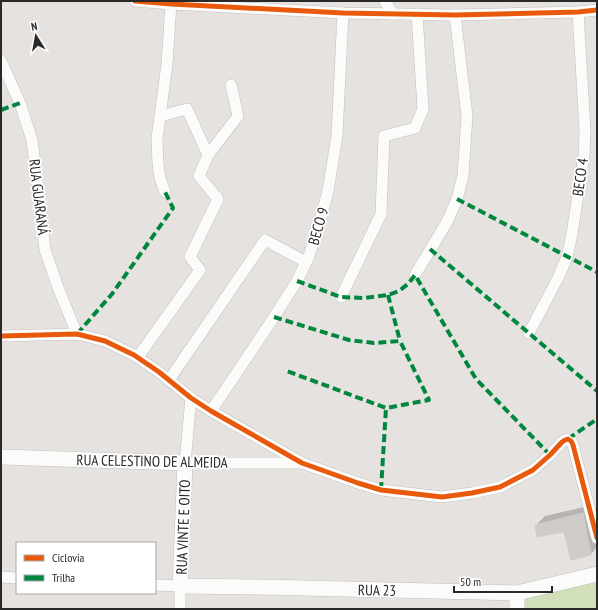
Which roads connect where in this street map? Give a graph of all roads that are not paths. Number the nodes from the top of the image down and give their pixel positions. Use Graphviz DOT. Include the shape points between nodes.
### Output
graph roads {
  1 [pos="135,1"];
  2 [pos="385,1"];
  3 [pos="172,3"];
  4 [pos="597,10"];
  5 [pos="578,12"];
  6 [pos="343,13"];
  7 [pos="394,14"];
  8 [pos="417,14"];
  9 [pos="455,15"];
  10 [pos="1,61"];
  11 [pos="231,85"];
  12 [pos="160,116"];
  13 [pos="208,155"];
  14 [pos="165,192"];
  15 [pos="306,262"];
  16 [pos="415,275"];
  17 [pos="341,296"];
  18 [pos="529,333"];
  19 [pos="77,334"];
  20 [pos="1,336"];
  21 [pos="138,358"];
  22 [pos="169,380"];
  23 [pos="191,398"];
  24 [pos="211,411"];
  25 [pos="1,457"];
  26 [pos="186,463"];
  27 [pos="302,463"];
  28 [pos="597,538"];
  29 [pos="597,574"];
  30 [pos="1,577"];
  31 [pos="16,578"];
  32 [pos="156,585"];
  33 [pos="180,586"];
  34 [pos="517,594"];
  35 [pos="180,609"];
  36 [pos="517,609"];
  1 -- 3 [label="street"];
  2 -- 7 [label="street"];
  3 -- 6 [label="street"];
  3 -- 12 [label="street"];
  4 -- 5 [label="street"];
  5 -- 9 [label="street"];
  5 -- 18 [label="street, BECO 4" via="584,155 572,234 558,278"];
  6 -- 7 [label="street"];
  6 -- 15 [label="street, BECO 9" via="337,136 328,191"];
  7 -- 8 [label="street"];
  8 -- 9 [label="street"];
  8 -- 17 [label="street" via="423,109 415,128 384,136 382,214"];
  9 -- 16 [label="street" via="467,116 464,176 447,222"];
  10 -- 19 [label="street, RUA GUARANÁ" via="20,103 32,140 45,250"];
  11 -- 13 [label="street" via="238,116"];
  12 -- 13 [label="street" via="188,110"];
  12 -- 14 [label="street" via="157,139 158,164"];
  13 -- 21 [label="street" via="198,176 218,199 190,257 200,270"];
  15 -- 22 [label="street" via="265,240"];
  15 -- 24 [label="street, BECO 9" via="274,317"];
  19 -- 20 [label="street"];
  19 -- 21 [label="street" via="105,340"];
  21 -- 22 [label="street"];
  22 -- 23 [label="street"];
  23 -- 24 [label="street"];
  23 -- 26 [label="street, RUA VINTE E OITO"];
  24 -- 27 [label="street"];
  25 -- 26 [label="street, RUA CELESTINO DE ALMEIDA"];
  26 -- 27 [label="street, RUA CELESTINO DE ALMEIDA"];
  26 -- 33 [label="street, RUA VINTE E OITO"];
  27 -- 28 [label="street" via="381,490 442,497 500,487 533,470 568,439 573,445"];
  29 -- 34 [label="street, RUA 23"];
  30 -- 31 [label="street"];
  32 -- 33 [label="street, RUA 23"];
  33 -- 34 [label="street, RUA 23"];
  33 -- 35 [label="street, RUA VINTE E OITO"];
  34 -- 36 [label="street"];
}
